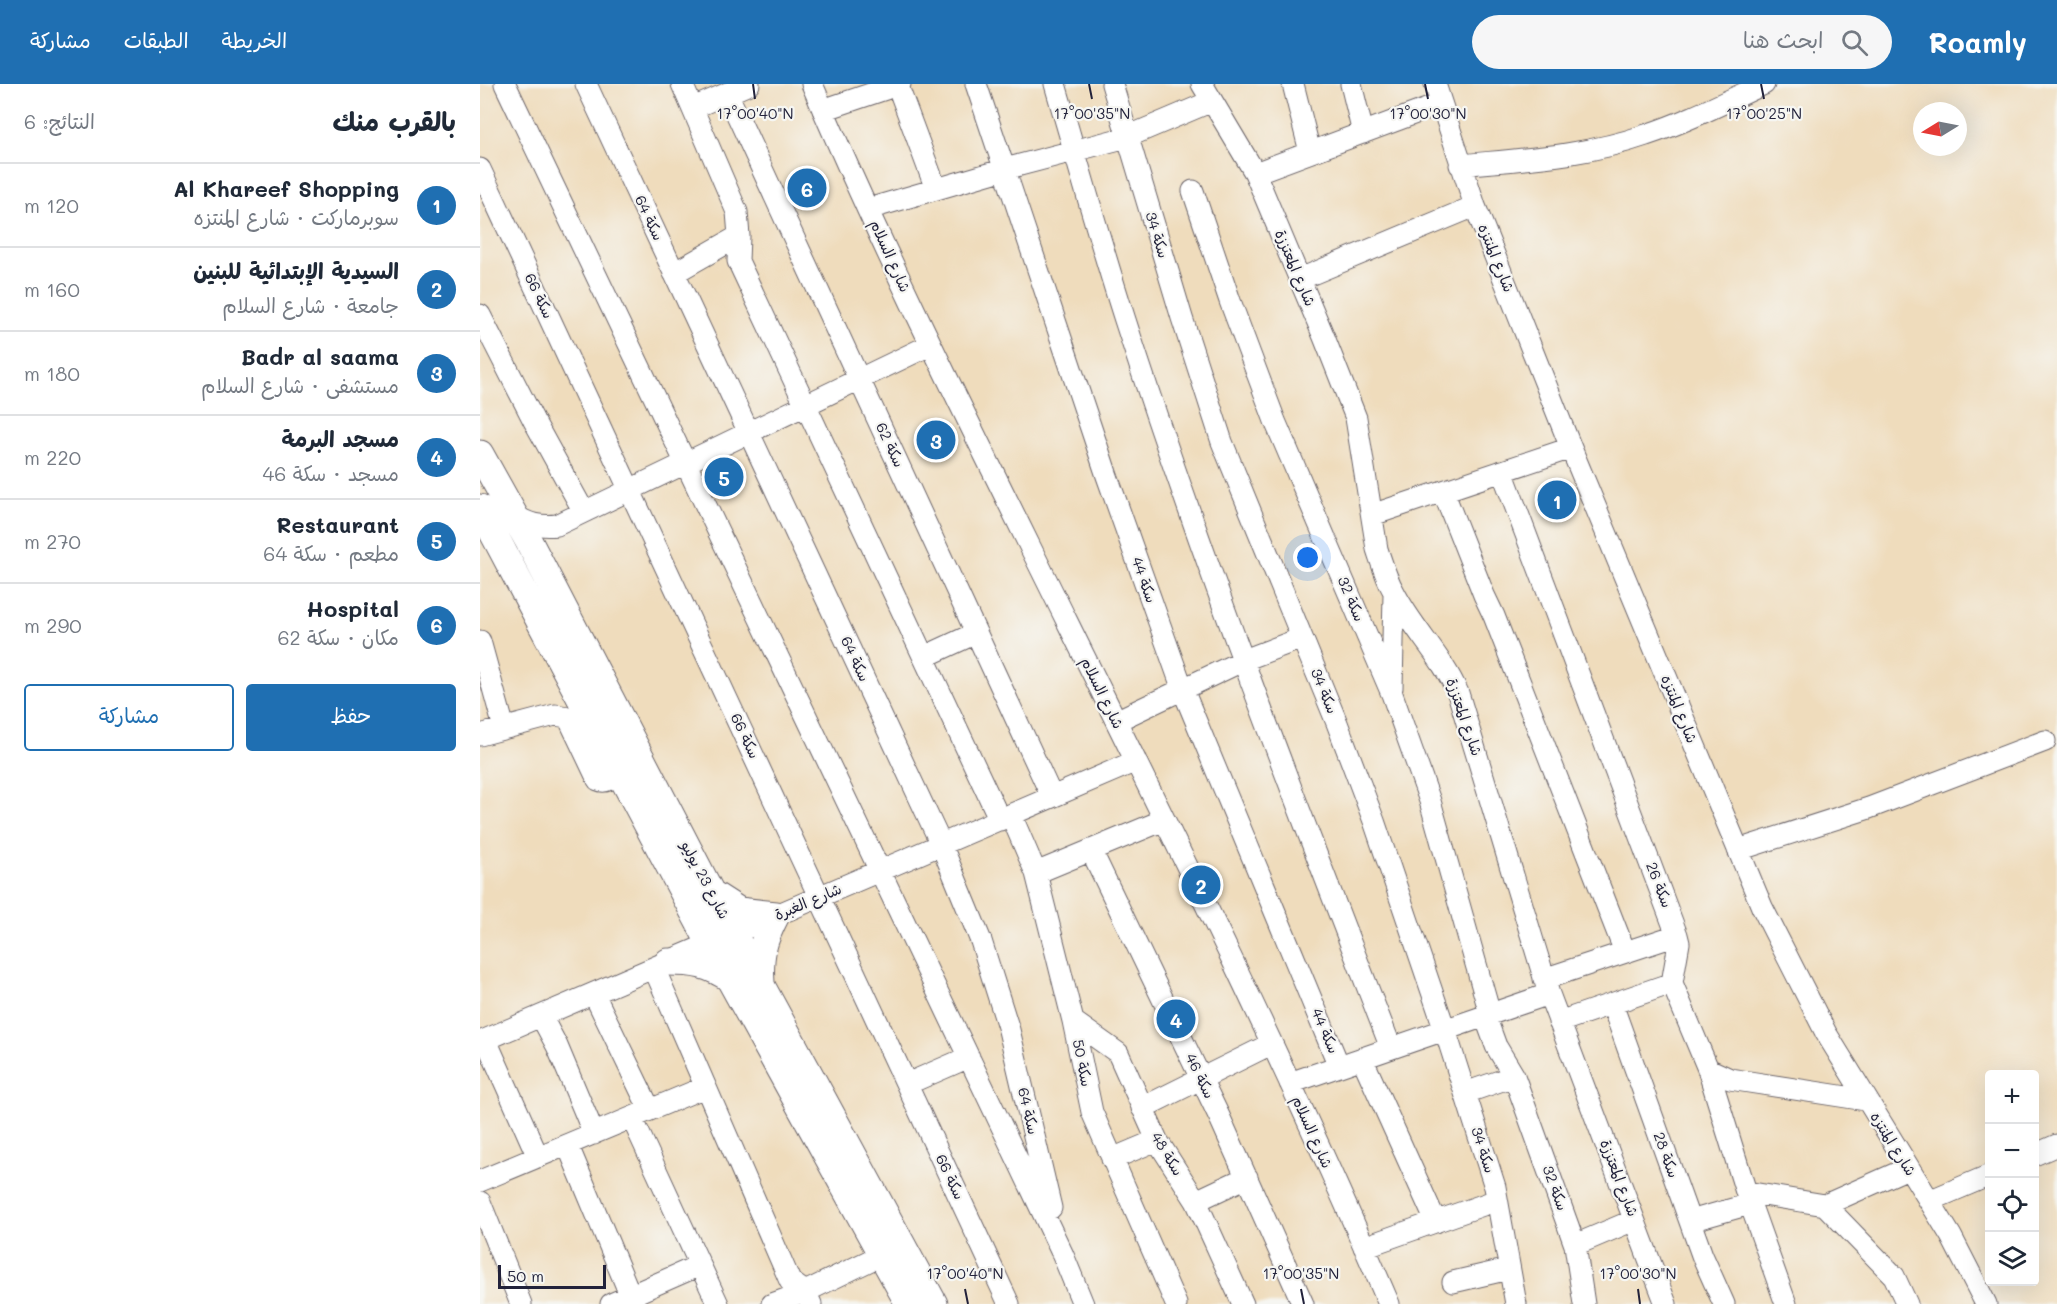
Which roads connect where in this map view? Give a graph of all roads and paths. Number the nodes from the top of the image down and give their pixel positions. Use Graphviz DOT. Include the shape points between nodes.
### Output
graph roads {
  1 [pos="505,84"];
  2 [pos="586,84"];
  3 [pos="682,84"];
  4 [pos="749,84"];
  5 [pos="812,84"];
  6 [pos="898,84"];
  7 [pos="976,84"];
  8 [pos="1055,84"];
  9 [pos="1112,84"];
  10 [pos="1293,84"];
  11 [pos="1351,84"];
  12 [pos="1764,84"];
  13 [pos="1207,92"];
  14 [pos="727,93"];
  15 [pos="1437,94"];
  16 [pos="693,108"];
  17 [pos="823,110"];
  18 [pos="1363,133"];
  19 [pos="1127,137"];
  20 [pos="1075,151"];
  21 [pos="1310,153"];
  22 [pos="1460,165"];
  23 [pos="480,169"];
  24 [pos="1005,169"];
  25 [pos="1255,173"];
  26 [pos="936,189"];
  27 [pos="1194,191"];
  28 [pos="1475,206"];
  29 [pos="868,209"];
  30 [pos="739,236"];
  31 [pos="674,273"];
  32 [pos="1300,279"];
  33 [pos="480,315"];
  34 [pos="930,345"];
  35 [pos="859,380"];
  36 [pos="806,405"];
  37 [pos="749,433"];
  38 [pos="1572,448"];
  39 [pos="480,454"];
  40 [pos="686,463"];
  41 [pos="1502,471"];
  42 [pos="630,490"];
  43 [pos="1443,491"];
  44 [pos="481,510"];
  45 [pos="584,512"];
  46 [pos="514,515"];
  47 [pos="1372,515"];
  48 [pos="557,525"];
  49 [pos="543,570"];
  50 [pos="1394,594"];
  51 [pos="976,633"];
  52 [pos="1302,638"];
  53 [pos="480,641"];
  54 [pos="924,657"];
  55 [pos="1244,660"];
  56 [pos="1183,690"];
  57 [pos="1392,694"];
  58 [pos="1116,721"];
  59 [pos="504,728"];
  60 [pos="480,735"];
  61 [pos="2045,741"];
  62 [pos="1136,762"];
  63 [pos="619,772"];
  64 [pos="1052,798"];
  65 [pos="1006,817"];
  66 [pos="1164,820"];
  67 [pos="941,844"];
  68 [pos="1091,850"];
  69 [pos="1738,850"];
  70 [pos="880,871"];
  71 [pos="1036,873"];
  72 [pos="819,897"];
  73 [pos="702,901"];
  74 [pos="776,915"];
  75 [pos="1677,934"];
  76 [pos="722,938"];
  77 [pos="1625,952"];
  78 [pos="661,964"];
  79 [pos="731,979"];
  80 [pos="1672,983"];
  81 [pos="762,984"];
  82 [pos="1546,987"];
  83 [pos="594,993"];
  84 [pos="1612,1004"];
  85 [pos="1487,1015"];
  86 [pos="541,1016"];
  87 [pos="1074,1021"];
  88 [pos="1559,1022"];
  89 [pos="1445,1030"];
  90 [pos="483,1041"];
  91 [pos="1271,1044"];
  92 [pos="1391,1048"];
  93 [pos="969,1057"];
  94 [pos="1362,1058"];
  95 [pos="1339,1066"];
  96 [pos="1708,1069"];
  97 [pos="1514,1076"];
  98 [pos="1202,1079"];
  99 [pos="1290,1083"];
  100 [pos="907,1084"];
  101 [pos="705,1087"];
  102 [pos="1465,1093"];
  103 [pos="1866,1100"];
  104 [pos="1143,1108"];
  105 [pos="641,1114"];
  106 [pos="594,1134"];
  107 [pos="1157,1140"];
  108 [pos="2057,1145"];
  109 [pos="568,1146"];
  110 [pos="2039,1153"];
  111 [pos="538,1157"];
  112 [pos="1112,1159"];
  113 [pos="1908,1168"];
  114 [pos="482,1175"];
  115 [pos="1985,1176"];
  116 [pos="1247,1177"];
  117 [pos="1748,1198"];
  118 [pos="1497,1200"];
  119 [pos="1929,1201"];
  120 [pos="480,1202"];
  121 [pos="1196,1202"];
  122 [pos="1825,1205"];
  123 [pos="1635,1220"];
  124 [pos="1690,1221"];
  125 [pos="1436,1222"];
  126 [pos="1575,1245"];
  127 [pos="1364,1247"];
  128 [pos="881,1255"];
  129 [pos="1063,1255"];
  130 [pos="700,1265"];
  131 [pos="1509,1269"];
  132 [pos="1453,1282"];
  133 [pos="808,1298"];
  134 [pos="625,1301"];
  135 [pos="521,1304"];
  136 [pos="718,1304"];
  137 [pos="772,1304"];
  138 [pos="909,1304"];
  139 [pos="934,1304"];
  140 [pos="1009,1304"];
  141 [pos="1083,1304"];
  142 [pos="1176,1304"];
  143 [pos="1243,1304"];
  144 [pos="1303,1304"];
  145 [pos="1389,1304"];
  146 [pos="1516,1304"];
  147 [pos="1584,1304"];
  148 [pos="1666,1304"];
  149 [pos="1724,1304"];
  150 [pos="1786,1304"];
  151 [pos="1907,1304"];
  152 [pos="1986,1304"];
  1 -- 40 [label="street"];
  2 -- 31 [label="street, سكة 64"];
  3 -- 16 [label="street, سكة 50"];
  4 -- 14 [label="street"];
  5 -- 17 [label="street, شارع السلام"];
  6 -- 17 [label="street"];
  6 -- 26 [label="street"];
  7 -- 24 [label="street, سكة 44"];
  8 -- 20 [label="street"];
  9 -- 19 [label="street, سكة 34"];
  10 -- 21 [label="street"];
  11 -- 18 [label="street"];
  12 -- 22 [label="street" via="1645,136 1554,157"];
  13 -- 19 [label="street"];
  13 -- 25 [label="street, شارع المعتززة"];
  14 -- 16 [label="street"];
  14 -- 35 [label="street, سكة 62"];
  15 -- 18 [label="street"];
  15 -- 22 [label="street, شارع المنتزه"];
  16 -- 30 [label="street, سكة 50" via="737,212"];
  17 -- 29 [label="street, شارع السلام"];
  18 -- 21 [label="street"];
  19 -- 20 [label="street"];
  19 -- 52 [label="street, سكة 34" via="1222,442"];
  20 -- 24 [label="street"];
  20 -- 55 [label="street" via="1124,319"];
  21 -- 25 [label="street"];
  22 -- 28 [label="street, شارع المنتزه"];
  23 -- 42 [label="street, سكة 66"];
  24 -- 26 [label="street"];
  24 -- 56 [label="street, سكة 44"];
  25 -- 32 [label="street, شارع المعتززة"];
  26 -- 29 [label="street"];
  27 -- 57 [label="street, سكة 32" via="1275,421"];
  28 -- 32 [label="street"];
  28 -- 38 [label="street, شارع المنتزه"];
  29 -- 34 [label="street, شارع السلام"];
  30 -- 31 [label="street"];
  30 -- 36 [label="street, سكة 50" via="738,261"];
  31 -- 37 [label="street, سكة 64"];
  32 -- 47 [label="street, شارع المعتززة" via="1356,418"];
  33 -- 45 [label="street"];
  34 -- 35 [label="street"];
  34 -- 58 [label="street, شارع السلام"];
  35 -- 36 [label="street"];
  35 -- 51 [label="street, سكة 62"];
  36 -- 37 [label="street"];
  36 -- 54 [label="street, سكة 50"];
  37 -- 40 [label="street"];
  37 -- 67 [label="street, سكة 64"];
  38 -- 41 [label="street"];
  38 -- 69 [label="street, شارع المنتزه"];
  39 -- 46 [label="main road, شارع 23 يوليو"];
  40 -- 42 [label="street"];
  40 -- 70 [label="street"];
  41 -- 43 [label="street"];
  41 -- 75 [label="street, سكة 26"];
  42 -- 45 [label="street"];
  42 -- 72 [label="street, سكة 66"];
  43 -- 47 [label="street"];
  43 -- 77 [label="street"];
  44 -- 63 [label="main road, شارع 23 يوليو"];
  45 -- 48 [label="street"];
  46 -- 48 [label="street" via="528,524"];
  46 -- 49 [label="main road, شارع 23 يوليو"];
  47 -- 50 [label="street, شارع المعتززة" via="1377,549"];
  48 -- 49 [label="street" via="546,539"];
  49 -- 73 [label="main road, شارع 23 يوليو"];
  50 -- 57 [label="street"];
  50 -- 82 [label="street, شارع المعتززة" via="1449,673 1458,693"];
  51 -- 54 [label="street"];
  51 -- 64 [label="street, سكة 62"];
  52 -- 55 [label="street"];
  52 -- 89 [label="street, سكة 34" via="1374,821"];
  53 -- 59 [label="street"];
  54 -- 65 [label="street, سكة 50"];
  55 -- 56 [label="street"];
  55 -- 92 [label="street"];
  56 -- 58 [label="street"];
  56 -- 95 [label="street, سكة 44"];
  57 -- 85 [label="street, سكة 32" via="1430,801"];
  58 -- 62 [label="street, شارع السلام"];
  59 -- 60 [label="street"];
  59 -- 63 [label="street" via="563,715 568,717 598,780 608,781"];
  61 -- 69 [label="street" via="1891,800"];
  62 -- 64 [label="street, شارع الغبرة"];
  62 -- 66 [label="street, شارع السلام"];
  63 -- 73 [label="main road, شارع 23 يوليو"];
  64 -- 65 [label="street, شارع الغبرة"];
  65 -- 67 [label="street, شارع الغبرة"];
  65 -- 71 [label="street, سكة 50"];
  66 -- 68 [label="street"];
  66 -- 91 [label="street, شارع السلام"];
  67 -- 70 [label="street, شارع الغبرة"];
  67 -- 129 [label="street, سكة 64" via="981,941 1006,1019"];
  68 -- 71 [label="street"];
  68 -- 98 [label="street, سكة 46"];
  69 -- 103 [label="street, شارع المنتزه" via="1762,908"];
  70 -- 72 [label="street, شارع الغبرة"];
  70 -- 93 [label="street"];
  71 -- 87 [label="street, سكة 50"];
  72 -- 74 [label="street, شارع الغبرة"];
  72 -- 100 [label="street, سكة 66"];
  73 -- 74 [label="main road"];
  73 -- 76 [label="main road, شارع 23 يوليو"];
  73 -- 78 [label="main road" via="682,944"];
  74 -- 76 [label="street, شارع الغبرة"];
  74 -- 81 [label="main road" via="762,948"];
  75 -- 77 [label="street"];
  75 -- 80 [label="street, سكة 26"];
  76 -- 78 [label="street, شارع الغبرة"];
  76 -- 79 [label="main road, شارع 23 يوليو"];
  76 -- 81 [label="main road, شارع 23 يوليو"];
  77 -- 82 [label="street"];
  78 -- 79 [label="main road" via="694,962"];
  78 -- 83 [label="street, شارع الغبرة"];
  78 -- 101 [label="street"];
  79 -- 128 [label="main road, شارع 23 يوليو"];
  80 -- 84 [label="street"];
  80 -- 96 [label="street"];
  81 -- 139 [label="main road, شارع 23 يوليو"];
  82 -- 85 [label="street"];
  82 -- 88 [label="street, شارع المعتززة"];
  83 -- 86 [label="street, شارع الغبرة"];
  83 -- 105 [label="street"];
  84 -- 88 [label="street"];
  84 -- 124 [label="street, سكة 28"];
  85 -- 89 [label="street"];
  85 -- 97 [label="street, سكة 32" via="1496,1046"];
  86 -- 90 [label="street, شارع الغبرة"];
  86 -- 106 [label="street"];
  87 -- 104 [label="street, سكة 48" via="1119,1053"];
  87 -- 112 [label="street, سكة 50" via="1092,1112"];
  88 -- 123 [label="street, شارع المعتززة"];
  89 -- 92 [label="street"];
  89 -- 102 [label="street, سكة 34"];
  90 -- 111 [label="street"];
  91 -- 98 [label="street"];
  91 -- 99 [label="street, شارع السلام"];
  92 -- 94 [label="street"];
  93 -- 100 [label="street"];
  93 -- 129 [label="street"];
  94 -- 95 [label="street"];
  94 -- 125 [label="street"];
  95 -- 99 [label="street"];
  96 -- 103 [label="street" via="1730,1079"];
  96 -- 117 [label="street"];
  97 -- 102 [label="street"];
  97 -- 126 [label="street, سكة 32"];
  98 -- 104 [label="street"];
  98 -- 116 [label="street, سكة 46"];
  99 -- 127 [label="street, شارع السلام"];
  100 -- 140 [label="street, سكة 66"];
  101 -- 105 [label="street"];
  101 -- 133 [label="street" via="790,1281"];
  102 -- 118 [label="street, سكة 34"];
  103 -- 113 [label="street, شارع المنتزه"];
  104 -- 107 [label="street, سكة 48"];
  105 -- 106 [label="street"];
  105 -- 130 [label="street"];
  106 -- 109 [label="street"];
  107 -- 112 [label="street"];
  107 -- 121 [label="street, سكة 48"];
  108 -- 110 [label="street"];
  109 -- 111 [label="street"];
  109 -- 134 [label="street"];
  111 -- 114 [label="street"];
  112 -- 142 [label="street, سكة 50"];
  113 -- 119 [label="street, شارع المنتزه"];
  113 -- 122 [label="street"];
  115 -- 119 [label="street"];
  116 -- 121 [label="street"];
  116 -- 144 [label="street, سكة 46"];
  117 -- 122 [label="street"];
  117 -- 124 [label="street"];
  117 -- 150 [label="street"];
  118 -- 125 [label="street"];
  118 -- 131 [label="street, سكة 34"];
  119 -- 152 [label="street, شارع المنتزه"];
  120 -- 135 [label="street"];
  121 -- 143 [label="street, سكة 48"];
  122 -- 151 [label="street" via="1894,1276"];
  123 -- 126 [label="street"];
  123 -- 148 [label="street, شارع المعتززة"];
  124 -- 149 [label="street, سكة 28"];
  125 -- 127 [label="street"];
  126 -- 147 [label="street, سكة 32"];
  127 -- 145 [label="street, شارع السلام"];
  128 -- 133 [label="street"];
  128 -- 138 [label="main road, شارع 23 يوليو"];
  129 -- 141 [label="street"];
  130 -- 134 [label="street"];
  130 -- 136 [label="street"];
  131 -- 132 [label="street"];
  131 -- 146 [label="street, سكة 34"];
  133 -- 137 [label="street"];
}
